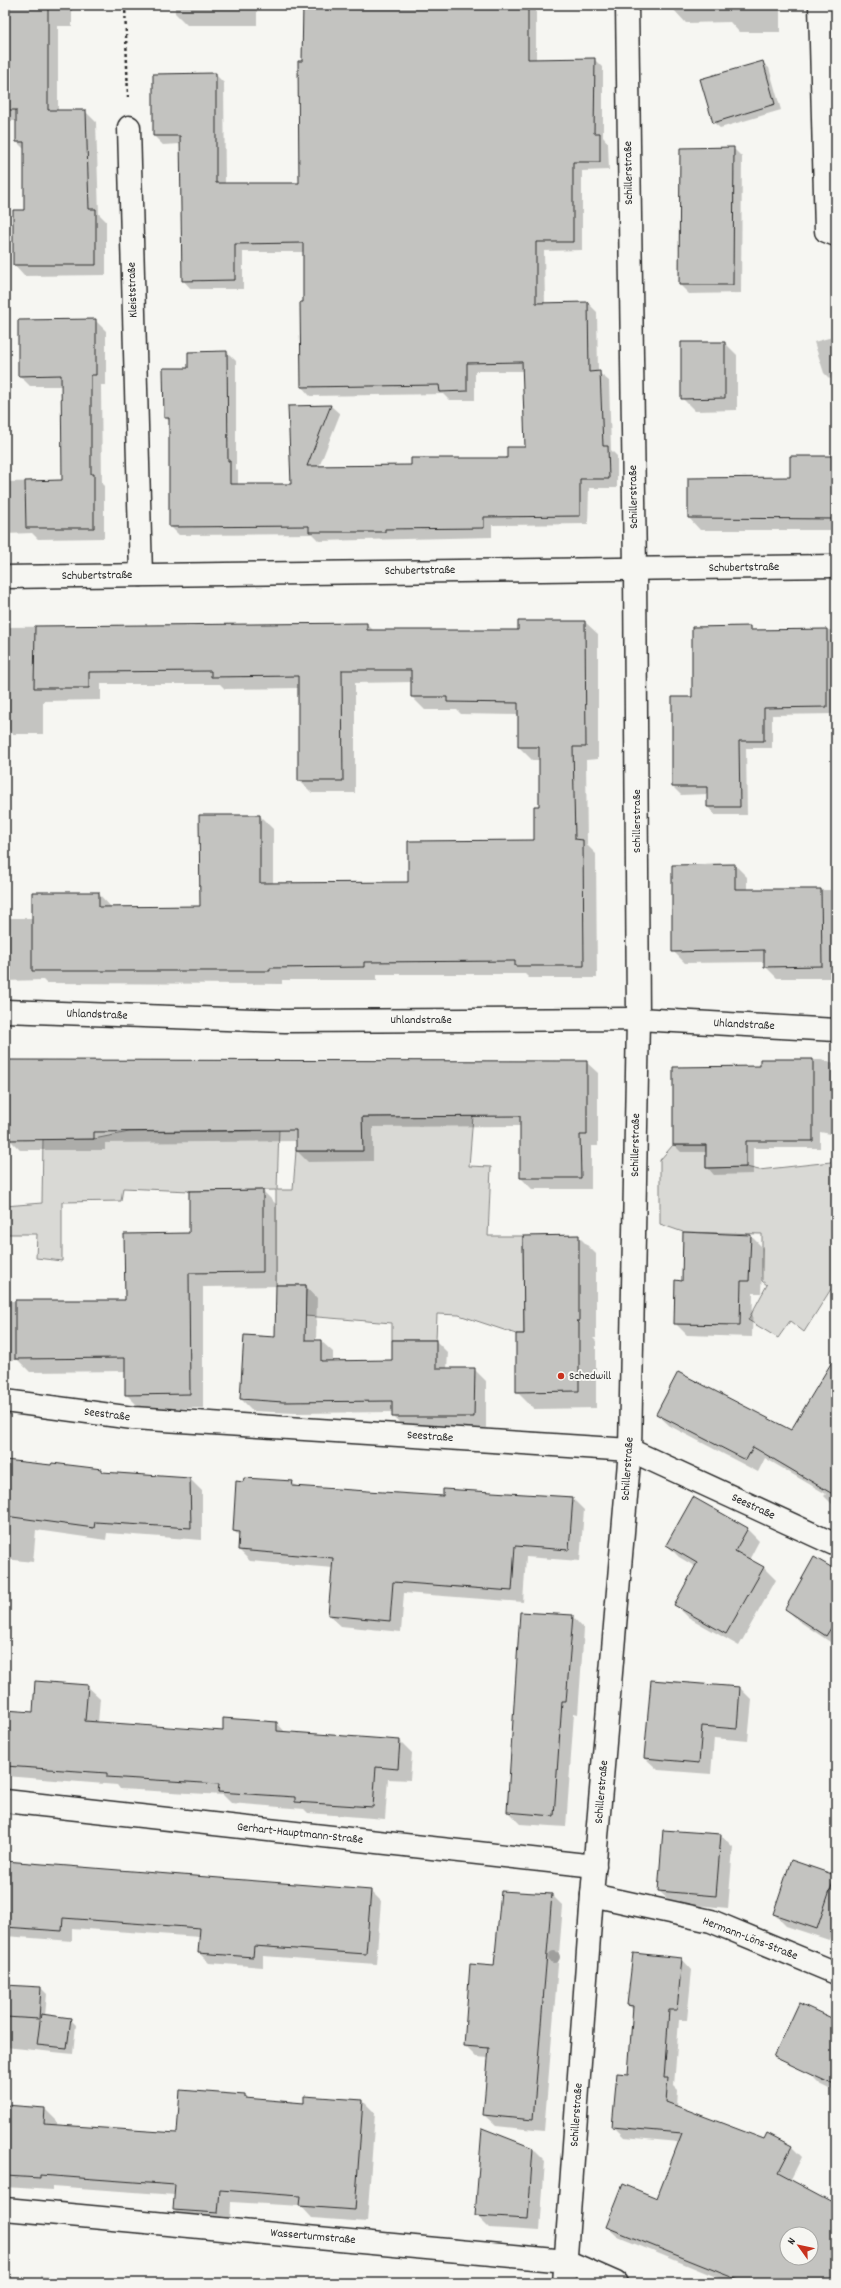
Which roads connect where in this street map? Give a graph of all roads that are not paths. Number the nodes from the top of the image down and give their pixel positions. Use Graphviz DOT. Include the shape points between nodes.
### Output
graph roads {
  1 [pos="627,5"];
  2 [pos="820,5"];
  3 [pos="129,127"];
  4 [pos="836,235"];
  5 [pos="836,566"];
  6 [pos="635,569"];
  7 [pos="140,576"];
  8 [pos="5,577"];
  9 [pos="5,1011"];
  10 [pos="638,1018"];
  11 [pos="836,1030"];
  12 [pos="5,1402"];
  13 [pos="630,1450"];
  14 [pos="836,1545"];
  15 [pos="5,1802"];
  16 [pos="596,1866"];
  17 [pos="592,1895"];
  18 [pos="836,1973"];
  19 [pos="5,2209"];
  20 [pos="566,2261"];
  21 [pos="564,2283"];
  22 [pos="616,2283"];
  1 -- 6 [label="street, Schillerstraße"];
  2 -- 4 [label="street" via="826,231"];
  3 -- 7 [label="street, Kleiststraße"];
  5 -- 6 [label="street, Schubertstraße"];
  6 -- 7 [label="street, Schubertstraße"];
  6 -- 10 [label="street, Schillerstraße"];
  7 -- 8 [label="street, Schubertstraße"];
  9 -- 10 [label="street, Uhlandstraße" via="285,1021"];
  10 -- 11 [label="street, Uhlandstraße"];
  10 -- 13 [label="street, Schillerstraße"];
  12 -- 13 [label="street, Seestraße" via="133,1418"];
  13 -- 14 [label="street, Seestraße"];
  13 -- 16 [label="street, Schillerstraße"];
  15 -- 16 [label="street, Gerhart-Hauptmann-Straße"];
  16 -- 17 [label="street, Schillerstraße"];
  17 -- 18 [label="street, Hermann-Löns-Straße" via="711,1921"];
  17 -- 20 [label="street, Schillerstraße"];
  19 -- 20 [label="street, Wasserturmstraße"];
  20 -- 21 [label="street, Schillerstraße"];
  20 -- 22 [label="street, Wasserturmstraße"];
}
